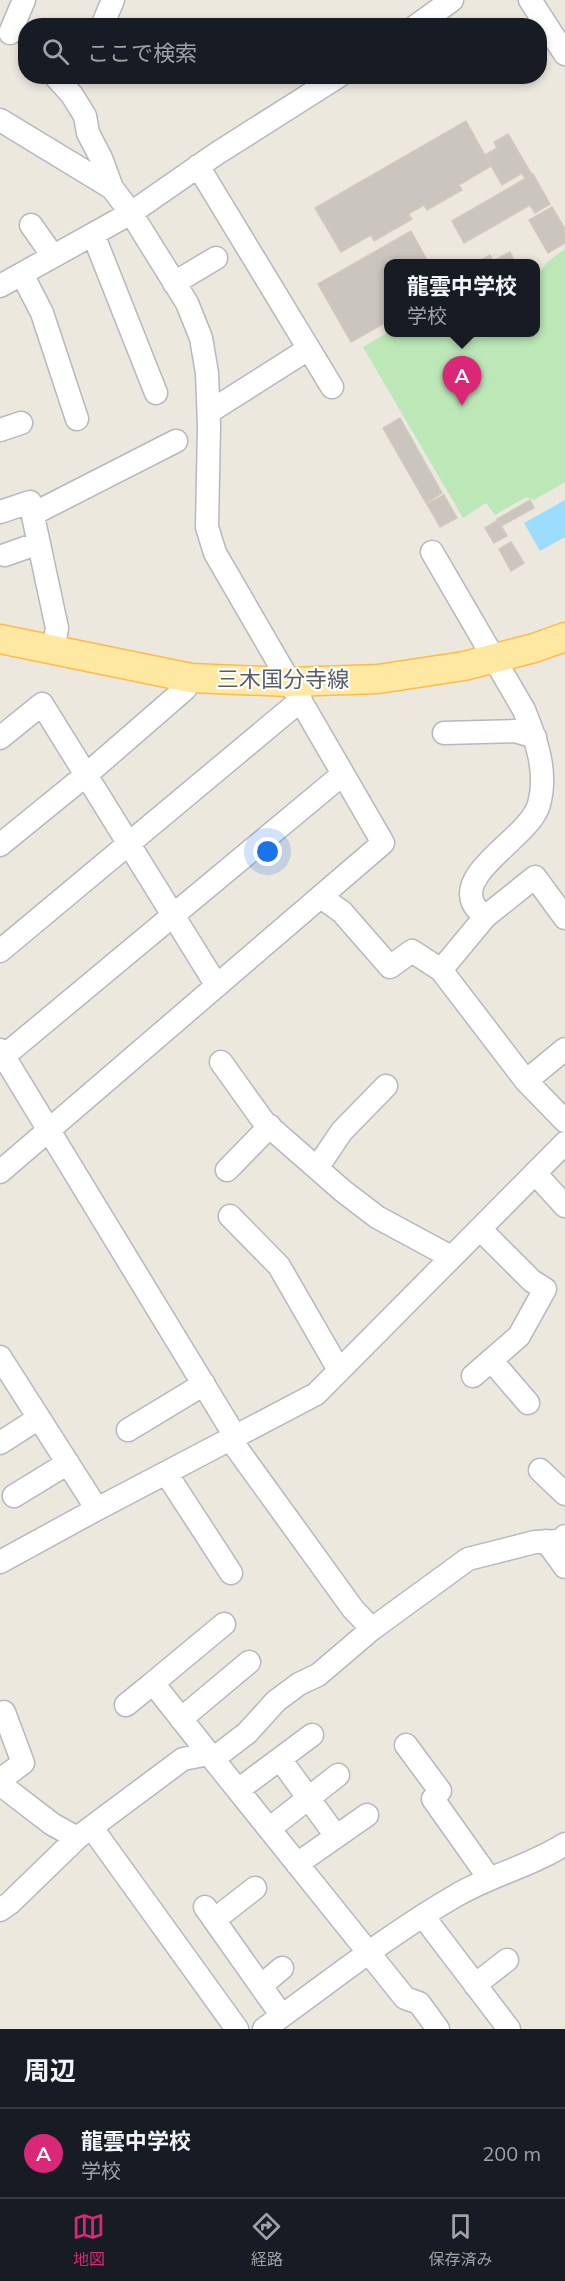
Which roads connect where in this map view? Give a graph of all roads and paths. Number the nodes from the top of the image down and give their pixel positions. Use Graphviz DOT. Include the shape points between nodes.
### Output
graph roads {
  1 [pos="24,0"];
  2 [pos="113,0"];
  3 [pos="452,0"];
  4 [pos="531,0"];
  5 [pos="105,18"];
  6 [pos="427,18"];
  7 [pos="542,18"];
  8 [pos="547,25"];
  9 [pos="12,36"];
  10 [pos="565,54"];
  11 [pos="326,84"];
  12 [pos="76,86"];
  13 [pos="0,120"];
  14 [pos="198,166"];
  15 [pos="112,188"];
  16 [pos="131,213"];
  17 [pos="31,225"];
  18 [pos="93,234"];
  19 [pos="53,256"];
  20 [pos="216,258"];
  21 [pos="22,274"];
  22 [pos="174,283"];
  23 [pos="0,286"];
  24 [pos="302,352"];
  25 [pos="332,387"];
  26 [pos="156,393"];
  27 [pos="209,412"];
  28 [pos="77,419"];
  29 [pos="176,441"];
  30 [pos="1,508"];
  31 [pos="33,514"];
  32 [pos="39,543"];
  33 [pos="432,552"];
  34 [pos="5,555"];
  35 [pos="565,637"];
  36 [pos="0,639"];
  37 [pos="53,651"];
  38 [pos="495,658"];
  39 [pos="191,678"];
  40 [pos="295,691"];
  41 [pos="444,733"];
  42 [pos="535,737"];
  43 [pos="0,738"];
  44 [pos="343,774"];
  45 [pos="86,775"];
  46 [pos="129,844"];
  47 [pos="0,845"];
  48 [pos="321,897"];
  49 [pos="174,916"];
  50 [pos="485,917"];
  51 [pos="565,918"];
  52 [pos="0,951"];
  53 [pos="441,970"];
  54 [pos="217,986"];
  55 [pos="565,1049"];
  56 [pos="2,1057"];
  57 [pos="221,1062"];
  58 [pos="526,1081"];
  59 [pos="386,1086"];
  60 [pos="565,1120"];
  61 [pos="270,1126"];
  62 [pos="50,1130"];
  63 [pos="565,1143"];
  64 [pos="317,1168"];
  65 [pos="227,1170"];
  66 [pos="0,1172"];
  67 [pos="535,1173"];
  68 [pos="565,1206"];
  69 [pos="230,1216"];
  70 [pos="483,1225"];
  71 [pos="451,1257"];
  72 [pos="565,1286"];
  73 [pos="491,1360"];
  74 [pos="2,1367"];
  75 [pos="339,1370"];
  76 [pos="473,1376"];
  77 [pos="204,1384"];
  78 [pos="528,1403"];
  79 [pos="39,1418"];
  80 [pos="128,1430"];
  81 [pos="233,1438"];
  82 [pos="0,1443"];
  83 [pos="68,1463"];
  84 [pos="540,1470"];
  85 [pos="166,1473"];
  86 [pos="565,1494"];
  87 [pos="14,1496"];
  88 [pos="97,1509"];
  89 [pos="556,1539"];
  90 [pos="0,1562"];
  91 [pos="565,1567"];
  92 [pos="231,1573"];
  93 [pos="224,1624"];
  94 [pos="372,1629"];
  95 [pos="249,1662"];
  96 [pos="153,1683"];
  97 [pos="126,1705"];
  98 [pos="4,1712"];
  99 [pos="181,1719"];
  100 [pos="312,1735"];
  101 [pos="406,1745"];
  102 [pos="211,1756"];
  103 [pos="280,1759"];
  104 [pos="338,1775"];
  105 [pos="0,1782"];
  106 [pos="238,1790"];
  107 [pos="308,1798"];
  108 [pos="367,1815"];
  109 [pos="269,1828"];
  110 [pos="84,1833"];
  111 [pos="336,1836"];
  112 [pos="565,1845"];
  113 [pos="297,1864"];
  114 [pos="489,1878"];
  115 [pos="255,1888"];
  116 [pos="0,1910"];
  117 [pos="423,1916"];
  118 [pos="370,1953"];
  119 [pos="507,1960"];
  120 [pos="282,1968"];
  121 [pos="475,1985"];
  122 [pos="261,1986"];
  123 [pos="273,2023"];
  124 [pos="237,2029"];
  125 [pos="438,2029"];
  126 [pos="509,2029"];
  1 -- 9 [label="street"];
  2 -- 5 [label="street"];
  3 -- 6 [label="street"];
  4 -- 7 [label="street"];
  8 -- 10 [label="street"];
  11 -- 14 [label="street"];
  12 -- 15 [label="street" via="88,133"];
  13 -- 15 [label="street"];
  14 -- 16 [label="street"];
  14 -- 25 [label="street"];
  15 -- 16 [label="street"];
  16 -- 18 [label="street"];
  16 -- 22 [label="street"];
  17 -- 19 [label="street"];
  18 -- 19 [label="street"];
  18 -- 26 [label="street"];
  19 -- 21 [label="street"];
  20 -- 22 [label="street"];
  21 -- 23 [label="street"];
  21 -- 28 [label="street" via="42,313"];
  22 -- 27 [label="street" via="201,338"];
  24 -- 27 [label="street"];
  27 -- 40 [label="street" via="207,527 215,553"];
  29 -- 31 [label="street"];
  30 -- 31 [label="street" via="30,502"];
  31 -- 32 [label="street"];
  32 -- 34 [label="street"];
  32 -- 37 [label="street" via="57,628"];
  33 -- 38 [label="street"];
  35 -- 38 [label="main road, 三木国分寺線"];
  36 -- 37 [label="main road, 三木国分寺線"];
  37 -- 39 [label="main road, 三木国分寺線"];
  38 -- 40 [label="main road, 三木国分寺線"];
  38 -- 42 [label="street"];
  39 -- 40 [label="main road, 三木国分寺線"];
  39 -- 45 [label="street" via="185,689"];
  40 -- 44 [label="street"];
  40 -- 46 [label="street"];
  41 -- 42 [label="street" via="515,731"];
  42 -- 50 [label="street" via="542,771 539,804 532,821 479,872 472,886 473,903"];
  43 -- 45 [label="street" via="42,704"];
  44 -- 48 [label="street" via="383,843"];
  44 -- 49 [label="street"];
  45 -- 46 [label="street"];
  45 -- 47 [label="street"];
  46 -- 49 [label="street"];
  46 -- 52 [label="street"];
  48 -- 53 [label="street" via="342,912 390,967 412,951"];
  48 -- 54 [label="street"];
  49 -- 54 [label="street"];
  49 -- 56 [label="street"];
  50 -- 51 [label="street" via="536,877"];
  50 -- 53 [label="street"];
  53 -- 58 [label="street"];
  54 -- 62 [label="street"];
  55 -- 58 [label="street"];
  56 -- 62 [label="street"];
  57 -- 61 [label="street"];
  58 -- 60 [label="street"];
  59 -- 64 [label="street" via="342,1131"];
  61 -- 64 [label="street"];
  61 -- 65 [label="street"];
  62 -- 66 [label="street"];
  62 -- 77 [label="street"];
  63 -- 67 [label="street"];
  64 -- 71 [label="street" via="377,1217"];
  67 -- 68 [label="street"];
  67 -- 70 [label="street"];
  69 -- 75 [label="street" via="279,1266"];
  70 -- 71 [label="street"];
  70 -- 72 [label="street" via="536,1272"];
  70 -- 73 [label="street" via="532,1281 545,1289 519,1336"];
  71 -- 75 [label="street"];
  73 -- 76 [label="street"];
  73 -- 78 [label="street"];
  74 -- 79 [label="street"];
  75 -- 81 [label="street" via="316,1394"];
  77 -- 80 [label="street"];
  77 -- 81 [label="street"];
  79 -- 82 [label="street"];
  79 -- 83 [label="street"];
  81 -- 85 [label="street"];
  81 -- 94 [label="street" via="353,1609"];
  83 -- 87 [label="street"];
  83 -- 88 [label="street"];
  84 -- 86 [label="street"];
  85 -- 88 [label="street"];
  85 -- 92 [label="street"];
  88 -- 90 [label="street"];
  89 -- 91 [label="street"];
  89 -- 94 [label="street" via="468,1559"];
  93 -- 96 [label="street"];
  94 -- 102 [label="street" via="318,1675 276,1701 247,1733"];
  95 -- 99 [label="street"];
  96 -- 97 [label="street"];
  96 -- 99 [label="street"];
  98 -- 105 [label="street" via="23,1763"];
  99 -- 102 [label="street"];
  100 -- 103 [label="street"];
  101 -- 114 [label="street" via="440,1791 433,1799"];
  102 -- 106 [label="street"];
  102 -- 110 [label="street" via="183,1759"];
  103 -- 106 [label="street"];
  103 -- 107 [label="street"];
  104 -- 107 [label="street"];
  105 -- 110 [label="street" via="52,1824"];
  106 -- 109 [label="street"];
  107 -- 109 [label="street"];
  107 -- 111 [label="street"];
  108 -- 111 [label="street"];
  109 -- 113 [label="street"];
  110 -- 116 [label="street"];
  110 -- 124 [label="street"];
  111 -- 113 [label="street"];
  112 -- 114 [label="street"];
  113 -- 118 [label="street"];
  114 -- 117 [label="street"];
  115 -- 122 [label="street" via="209,1914"];
  117 -- 118 [label="street"];
  117 -- 121 [label="street"];
  118 -- 123 [label="street"];
  118 -- 125 [label="street" via="405,1998 419,2003"];
  119 -- 121 [label="street"];
  120 -- 122 [label="street"];
  121 -- 126 [label="street"];
  122 -- 123 [label="street"];
}
